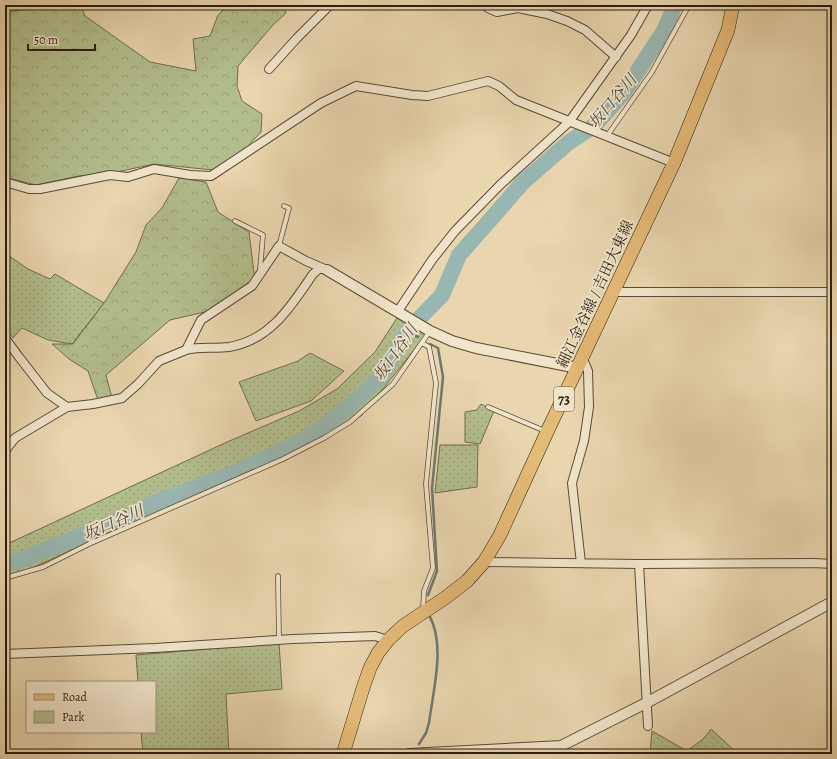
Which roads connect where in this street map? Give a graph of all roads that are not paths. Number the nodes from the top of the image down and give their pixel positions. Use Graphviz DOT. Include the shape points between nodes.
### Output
graph roads {
  1 [pos="330,5"];
  2 [pos="485,5"];
  3 [pos="648,5"];
  4 [pos="689,5"];
  5 [pos="732,5"];
  6 [pos="616,57"];
  7 [pos="269,69"];
  8 [pos="569,122"];
  9 [pos="604,135"];
  10 [pos="674,163"];
  11 [pos="5,182"];
  12 [pos="284,206"];
  13 [pos="235,221"];
  14 [pos="279,246"];
  15 [pos="327,270"];
  16 [pos="260,275"];
  17 [pos="614,292"];
  18 [pos="832,292"];
  19 [pos="400,312"];
  20 [pos="428,329"];
  21 [pos="5,338"];
  22 [pos="422,343"];
  23 [pos="186,350"];
  24 [pos="580,364"];
  25 [pos="488,406"];
  26 [pos="67,408"];
  27 [pos="547,432"];
  28 [pos="5,451"];
  29 [pos="484,562"];
  30 [pos="581,563"];
  31 [pos="639,564"];
  32 [pos="832,564"];
  33 [pos="278,576"];
  34 [pos="5,578"];
  35 [pos="832,602"];
  36 [pos="423,612"];
  37 [pos="279,640"];
  38 [pos="388,640"];
  39 [pos="5,654"];
  40 [pos="648,702"];
  41 [pos="648,726"];
  42 [pos="505,751"];
  43 [pos="442,753"];
  44 [pos="343,754"];
  45 [pos="409,754"];
  1 -- 7 [label="street"];
  2 -- 6 [label="street" via="497,12 518,8 567,21 585,30"];
  3 -- 6 [label="street"];
  4 -- 9 [label="lane" via="652,72"];
  5 -- 10 [label="main road, 細江金谷線 / 吉田大東線 / 73" via="728,30"];
  6 -- 8 [label="street"];
  8 -- 9 [label="street"];
  8 -- 11 [label="street" via="516,100 499,86 488,81 428,96 356,86 321,103 211,176 154,169 128,177 110,175 40,189 29,189"];
  8 -- 19 [label="street" via="455,230 432,260"];
  9 -- 10 [label="street"];
  10 -- 17 [label="main road, 細江金谷線 / 吉田大東線 / 73"];
  12 -- 14 [label="lane" via="289,208"];
  13 -- 16 [label="lane" via="263,235"];
  14 -- 15 [label="street" via="306,262"];
  14 -- 16 [label="street"];
  15 -- 19 [label="street"];
  15 -- 23 [label="street" via="319,269 313,274 281,318 258,337 231,347"];
  16 -- 23 [label="street" via="252,286 201,320"];
  17 -- 18 [label="street"];
  17 -- 24 [label="main road, 細江金谷線 / 吉田大東線 / 73"];
  19 -- 20 [label="street"];
  20 -- 22 [label="lane"];
  20 -- 24 [label="street" via="452,341 476,348"];
  21 -- 26 [label="street" via="47,393"];
  22 -- 34 [label="lane" via="393,384 350,422 324,438 43,567"];
  22 -- 36 [label="lane" via="429,347 436,383 426,484 432,568 424,591"];
  23 -- 26 [label="street" via="159,361 122,398"];
  24 -- 27 [label="main road, 細江金谷線 / 吉田大東線 / 73"];
  24 -- 30 [label="street" via="588,371 589,407 584,441 572,483"];
  25 -- 27 [label="lane"];
  26 -- 28 [label="street" via="15,438"];
  27 -- 29 [label="main road, 細江金谷線 / 吉田大東線 / 73" via="500,536"];
  29 -- 30 [label="street"];
  29 -- 36 [label="main road, 細江金谷線 / 吉田大東線 / 73" via="466,581"];
  30 -- 31 [label="street"];
  31 -- 32 [label="street"];
  31 -- 40 [label="street"];
  33 -- 37 [label="lane"];
  35 -- 40 [label="street"];
  36 -- 38 [label="main road, 細江金谷線 / 吉田大東線 / 73"];
  37 -- 38 [label="street" via="375,636"];
  37 -- 39 [label="street"];
  38 -- 44 [label="main road, 細江金谷線 / 吉田大東線 / 73" via="368,674"];
  40 -- 41 [label="street"];
  40 -- 42 [label="street" via="561,746"];
  42 -- 43 [label="street"];
  43 -- 45 [label="street"];
}
